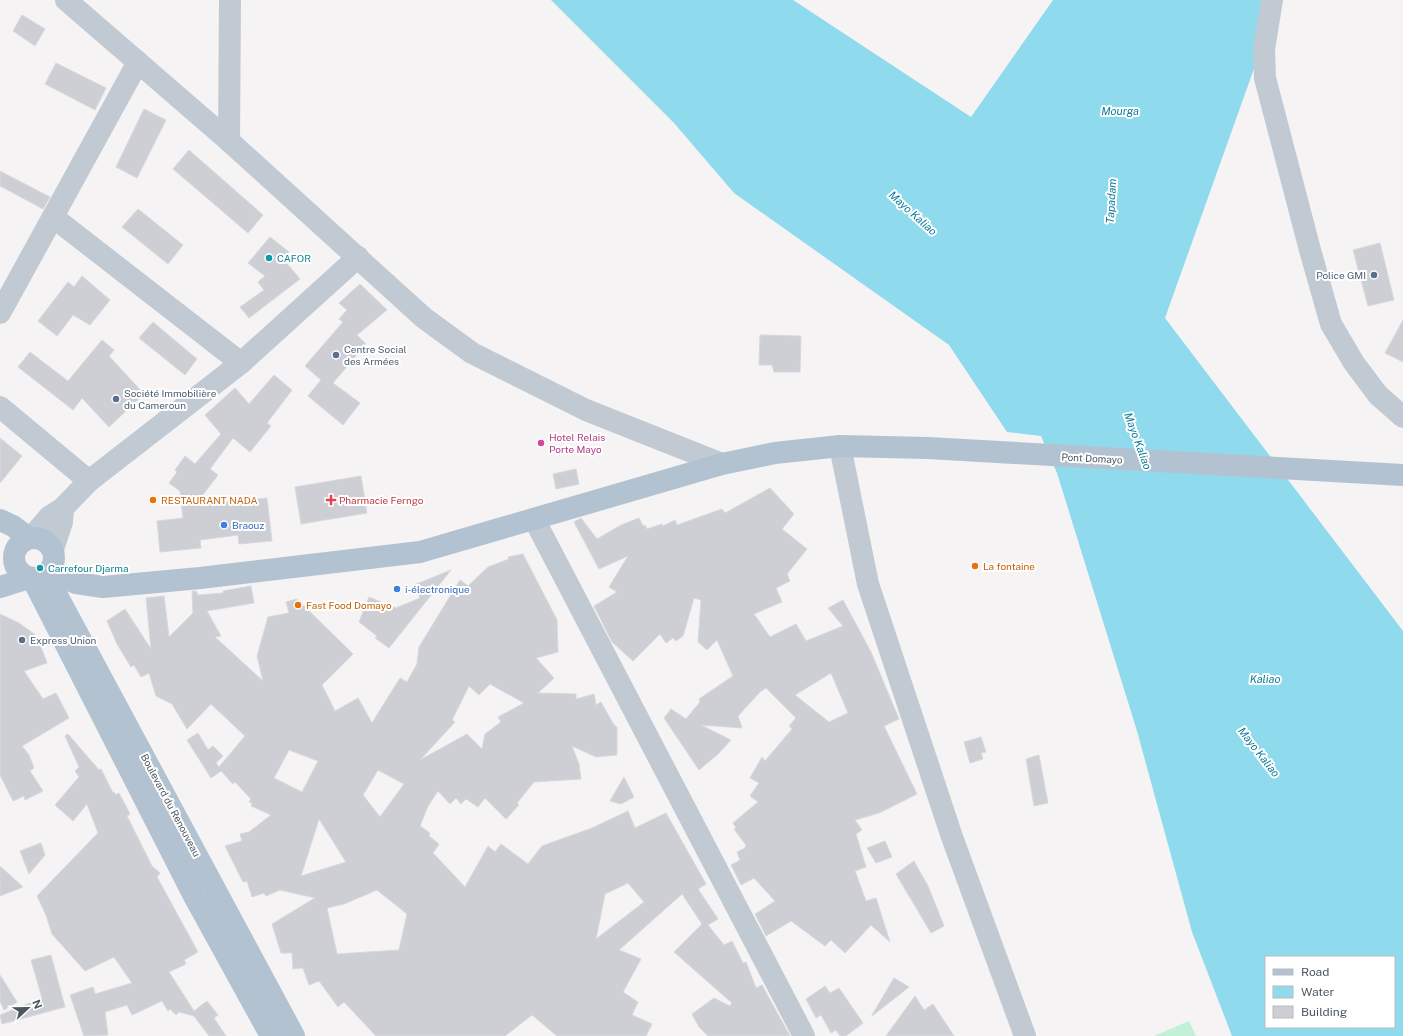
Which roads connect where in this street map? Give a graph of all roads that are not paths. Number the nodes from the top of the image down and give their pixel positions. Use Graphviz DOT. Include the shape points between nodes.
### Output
graph roads {
  1 [pos="66,0"];
  2 [pos="230,0"];
  3 [pos="1272,0"];
  4 [pos="138,62"];
  5 [pos="229,141"];
  6 [pos="53,217"];
  7 [pos="358,257"];
  8 [pos="0,313"];
  9 [pos="240,364"];
  10 [pos="0,407"];
  11 [pos="1403,417"];
  12 [pos="840,446"];
  13 [pos="722,464"];
  14 [pos="1403,475"];
  15 [pos="88,481"];
  16 [pos="63,508"];
  17 [pos="534,519"];
  18 [pos="0,520"];
  19 [pos="0,532"];
  20 [pos="18,549"];
  21 [pos="44,568"];
  22 [pos="0,587"];
  23 [pos="270,1036"];
  24 [pos="294,1036"];
  25 [pos="804,1036"];
  26 [pos="1026,1036"];
  1 -- 4 [label="street"];
  2 -- 5 [label="street"];
  3 -- 11 [label="street" via="1264,49 1265,78 1332,324 1354,363 1378,395"];
  4 -- 5 [label="street"];
  4 -- 6 [label="street"];
  5 -- 7 [label="street"];
  6 -- 8 [label="street"];
  6 -- 9 [label="street"];
  7 -- 9 [label="street"];
  7 -- 13 [label="street" via="424,318 472,353 586,410"];
  9 -- 15 [label="street"];
  10 -- 15 [label="street"];
  12 -- 13 [label="main road, Pont Domayo" via="775,453"];
  12 -- 14 [label="main road, Pont Domayo" via="928,448"];
  12 -- 26 [label="street" via="868,584 952,837"];
  13 -- 17 [label="main road, Pont Domayo"];
  15 -- 16 [label="street"];
  16 -- 20 [label="street" via="50,516"];
  16 -- 21 [label="street" via="62,522"];
  17 -- 21 [label="main road, Pont Domayo" via="420,552 200,578 103,587"];
  17 -- 25 [label="street"];
  18 -- 20 [label="main road" via="13,526"];
  19 -- 20 [label="main road"];
  20 -- 21 [label="main road" via="14,561 18,570"];
  20 -- 21 [label="main road" via="44,540"];
  21 -- 22 [label="main road"];
  21 -- 23 [label="main road, Boulevard du Renouveau" via="194,896"];
  21 -- 24 [label="main road, Boulevard du Renouveau"];
}
